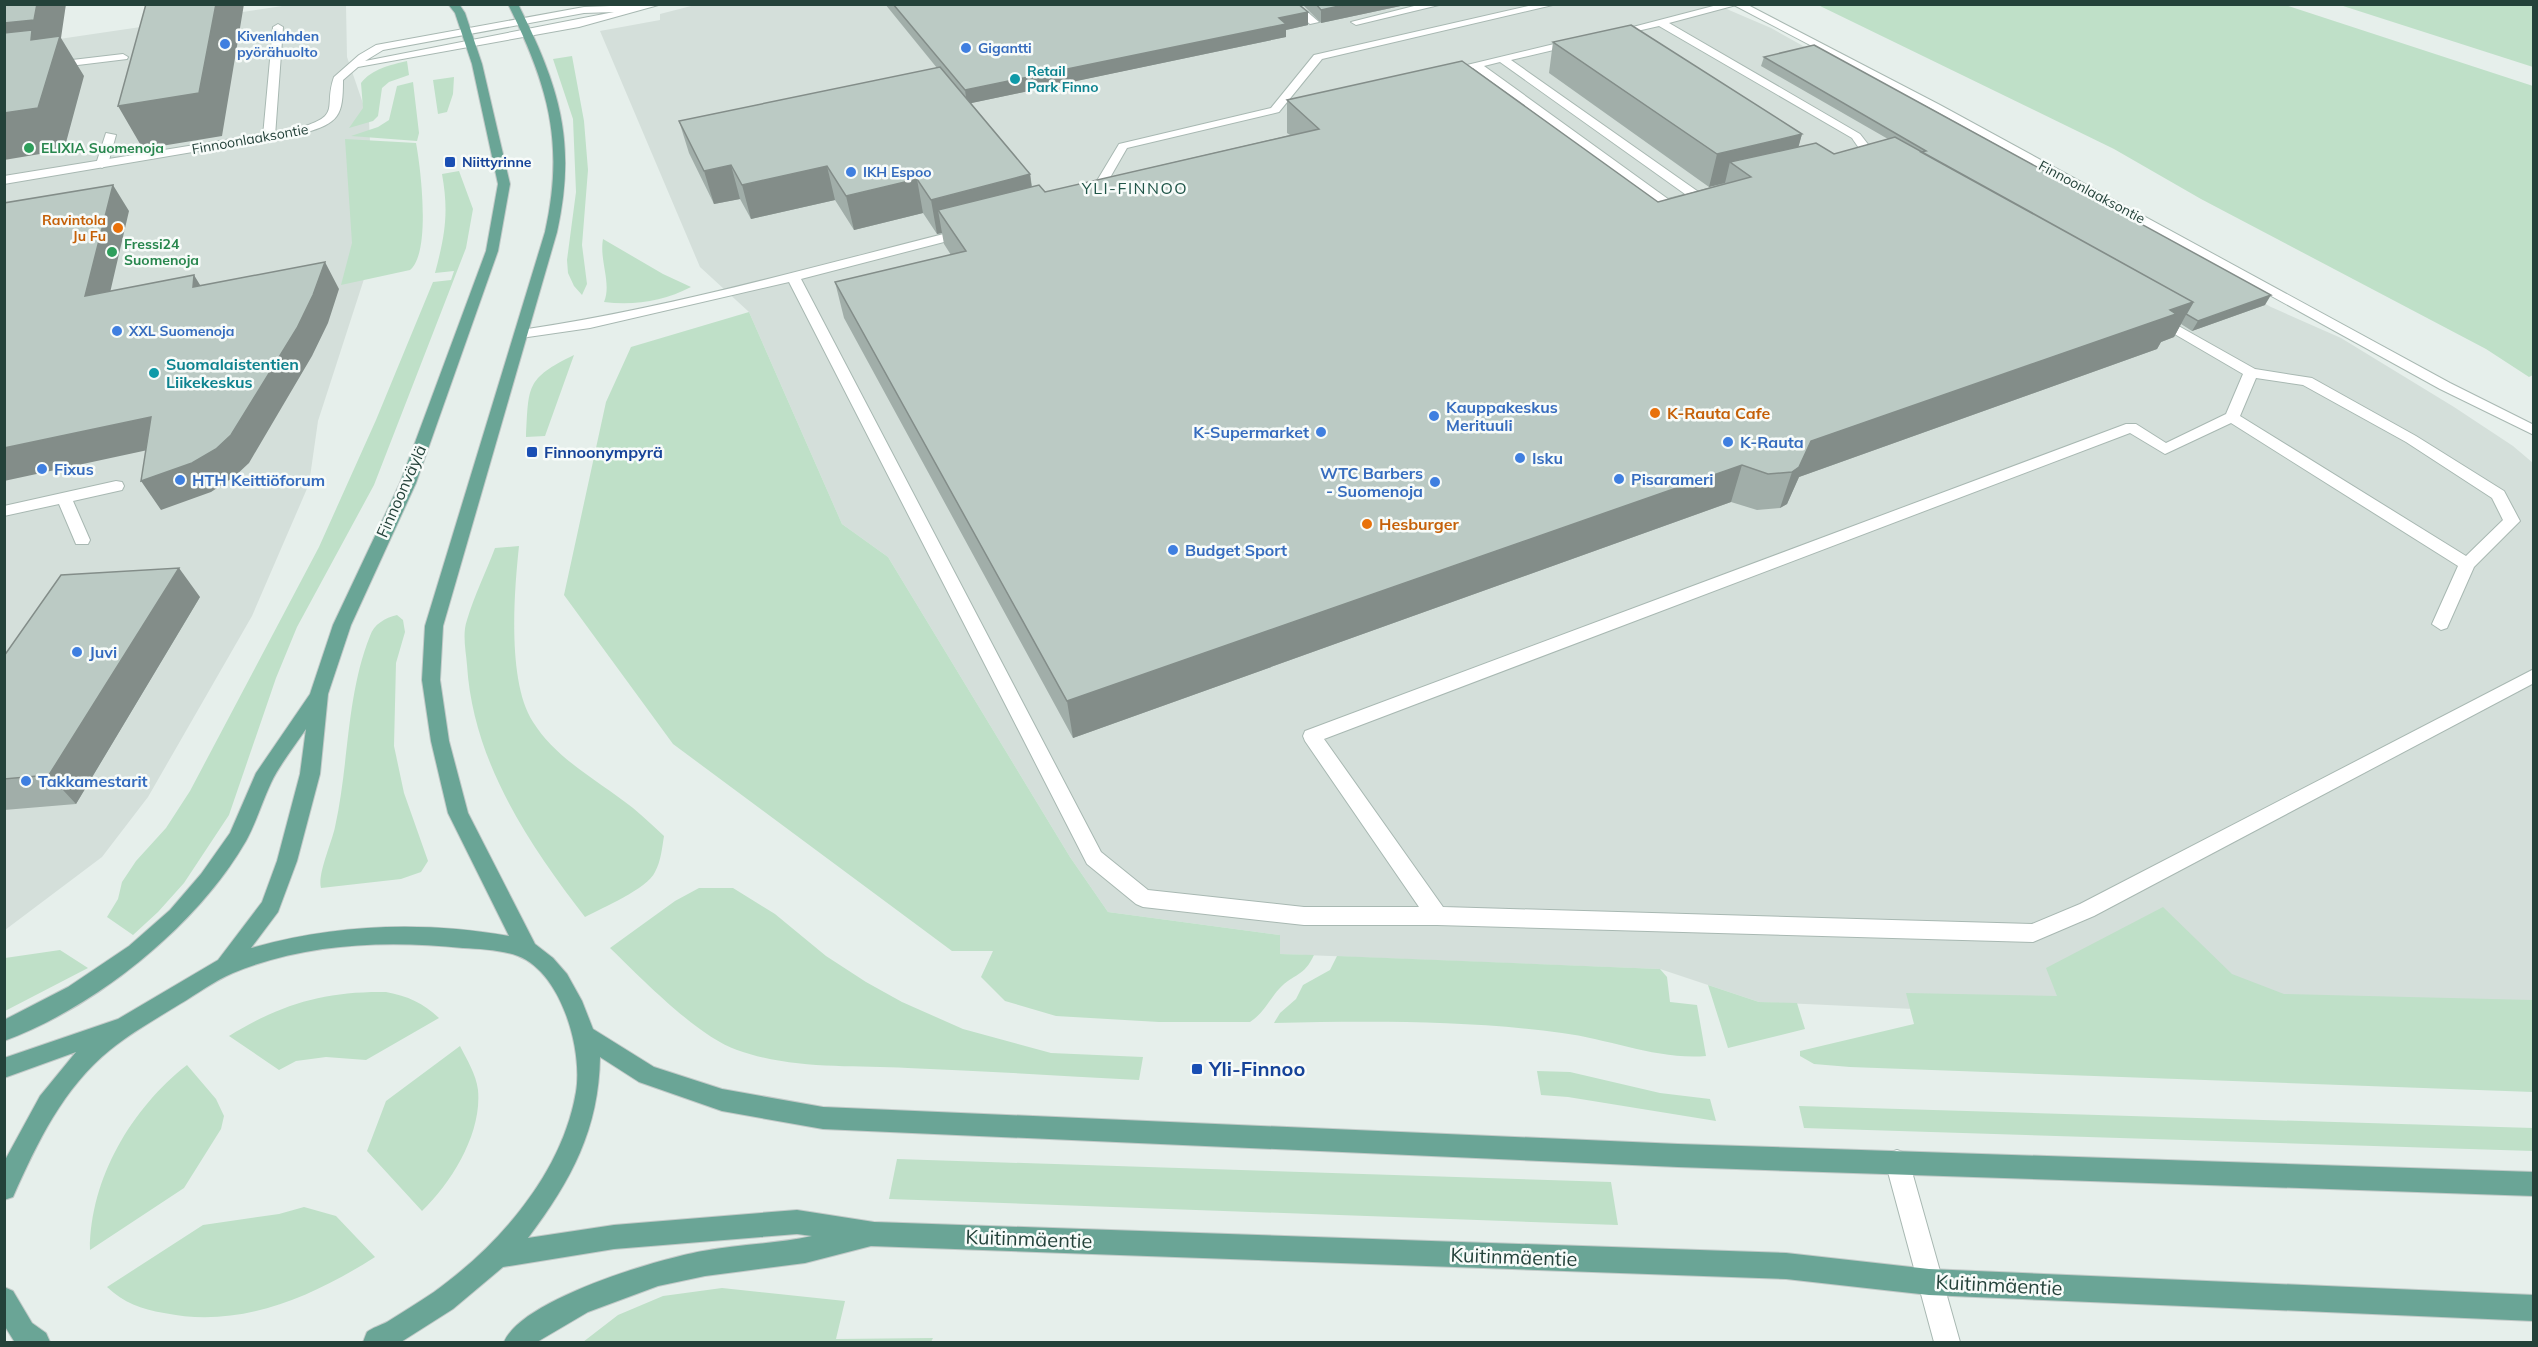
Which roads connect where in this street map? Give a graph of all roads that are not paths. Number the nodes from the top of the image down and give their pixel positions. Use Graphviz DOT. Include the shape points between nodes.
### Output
graph roads {
  1 [pos="453,4"];
  2 [pos="513,4"];
  3 [pos="1291,4"];
  4 [pos="1438,4"];
  5 [pos="1552,4"];
  6 [pos="1736,4"];
  7 [pos="652,5"];
  8 [pos="636,8"];
  9 [pos="521,20"];
  10 [pos="1314,22"];
  11 [pos="1356,22"];
  12 [pos="1660,22"];
  13 [pos="278,27"];
  14 [pos="530,34"];
  15 [pos="469,36"];
  16 [pos="1600,36"];
  17 [pos="1631,46"];
  18 [pos="123,57"];
  19 [pos="1503,59"];
  20 [pos="1476,65"];
  21 [pos="4,70"];
  22 [pos="1431,75"];
  23 [pos="1297,105"];
  24 [pos="1275,110"];
  25 [pos="110,135"];
  26 [pos="269,136"];
  27 [pos="102,164"];
  28 [pos="1899,170"];
  29 [pos="4,180"];
  30 [pos="1082,202"];
  31 [pos="978,229"];
  32 [pos="793,277"];
  33 [pos="2145,311"];
  34 [pos="521,334"];
  35 [pos="2251,373"];
  36 [pos="2445,386"];
  37 [pos="2232,417"];
  38 [pos="2534,431"];
  39 [pos="2534,444"];
  40 [pos="116,486"];
  41 [pos="64,498"];
  42 [pos="4,511"];
  43 [pos="82,540"];
  44 [pos="2467,564"];
  45 [pos="2440,624"];
  46 [pos="2534,675"];
  47 [pos="319,694"];
  48 [pos="1437,916"];
  49 [pos="527,950"];
  50 [pos="225,967"];
  51 [pos="130,1022"];
  52 [pos="4,1031"];
  53 [pos="587,1037"];
  54 [pos="4,1068"];
  55 [pos="1897,1161"];
  56 [pos="2534,1184"];
  57 [pos="4,1189"];
  58 [pos="874,1234"];
  59 [pos="497,1255"];
  60 [pos="1929,1282"];
  61 [pos="4,1300"];
  62 [pos="2534,1308"];
  63 [pos="418,1319"];
  64 [pos="28,1339"];
  65 [pos="376,1342"];
  66 [pos="400,1342"];
  67 [pos="517,1342"];
  68 [pos="1947,1342"];
  1 -- 15 [label="main road, Finnoonväylä"];
  2 -- 9 [label="main road"];
  3 -- 10 [label="street"];
  4 -- 11 [label="street"];
  5 -- 24 [label="street" via="1318,57"];
  6 -- 12 [label="street"];
  6 -- 36 [label="street, Finnoonlaaksontie" via="1936,107"];
  7 -- 8 [label="street, Finnoonlaaksontie"];
  8 -- 9 [label="street, Finnoonlaaksontie" via="585,10"];
  8 -- 14 [label="street, Finnoonlaaksontie"];
  9 -- 14 [label="main road"];
  9 -- 15 [label="street, Finnoonlaaksontie"];
  12 -- 16 [label="street"];
  12 -- 28 [label="street" via="1856,136 1864,156"];
  13 -- 26 [label="street"];
  14 -- 15 [label="street, Finnoonlaaksontie"];
  14 -- 34 [label="main road" via="557,126 561,162 551,232"];
  15 -- 26 [label="street, Finnoonlaaksontie" via="347,69 338,79 338,108 330,121"];
  15 -- 47 [label="main road, Finnoonväylä" via="504,184 492,251 408,483 342,625"];
  16 -- 17 [label="street"];
  16 -- 19 [label="street"];
  18 -- 21 [label="street"];
  19 -- 20 [label="street"];
  19 -- 20 [label="street" via="1702,195 1666,203"];
  20 -- 22 [label="street"];
  23 -- 24 [label="street"];
  24 -- 30 [label="street" via="1123,147 1094,199"];
  25 -- 27 [label="street"];
  26 -- 27 [label="street, Finnoonlaaksontie"];
  27 -- 29 [label="street, Finnoonlaaksontie"];
  31 -- 32 [label="street"];
  32 -- 34 [label="street" via="590,324"];
  32 -- 48 [label="street" via="1094,858 1143,898 1304,916"];
  33 -- 35 [label="street"];
  34 -- 49 [label="main road" via="434,626 432,680 440,741 458,813"];
  35 -- 37 [label="street"];
  35 -- 44 [label="street" via="2307,381 2411,439 2498,495 2512,520"];
  36 -- 38 [label="street, Finnoonlaaksontie"];
  36 -- 39 [label="street, Finnoonlaaksontie"];
  37 -- 44 [label="street"];
  37 -- 48 [label="street" via="2165,448 2131,427 1312,736"];
  40 -- 41 [label="street"];
  41 -- 42 [label="street"];
  41 -- 43 [label="street"];
  44 -- 45 [label="street"];
  46 -- 48 [label="street" via="2086,910 2033,933"];
  47 -- 50 [label="main road, Finnoonväylä" via="310,774 284,870 271,906"];
  47 -- 52 [label="main road" via="263,778 238,837 177,916 136,952 76,994"];
  49 -- 50 [label="main road" via="418,935 357,936 299,945"];
  49 -- 53 [label="main road" via="559,978"];
  50 -- 51 [label="main road"];
  51 -- 54 [label="main road"];
  51 -- 57 [label="main road" via="84,1059 51,1101"];
  53 -- 55 [label="main road" via="647,1075 722,1100 823,1118 1599,1154"];
  53 -- 59 [label="main road" via="590,1090 578,1131 559,1173 531,1216"];
  55 -- 56 [label="main road" via="2025,1170"];
  55 -- 60 [label="street"];
  58 -- 59 [label="main road, Kuitinmäentie" via="797,1222 614,1237"];
  58 -- 60 [label="main road, Kuitinmäentie" via="1786,1266"];
  58 -- 67 [label="main road" via="795,1253 704,1263 639,1281 583,1301"];
  59 -- 63 [label="main road"];
  60 -- 62 [label="main road, Kuitinmäentie"];
  60 -- 68 [label="street"];
  61 -- 64 [label="main road"];
  63 -- 65 [label="main road"];
  63 -- 66 [label="main road"];
}
